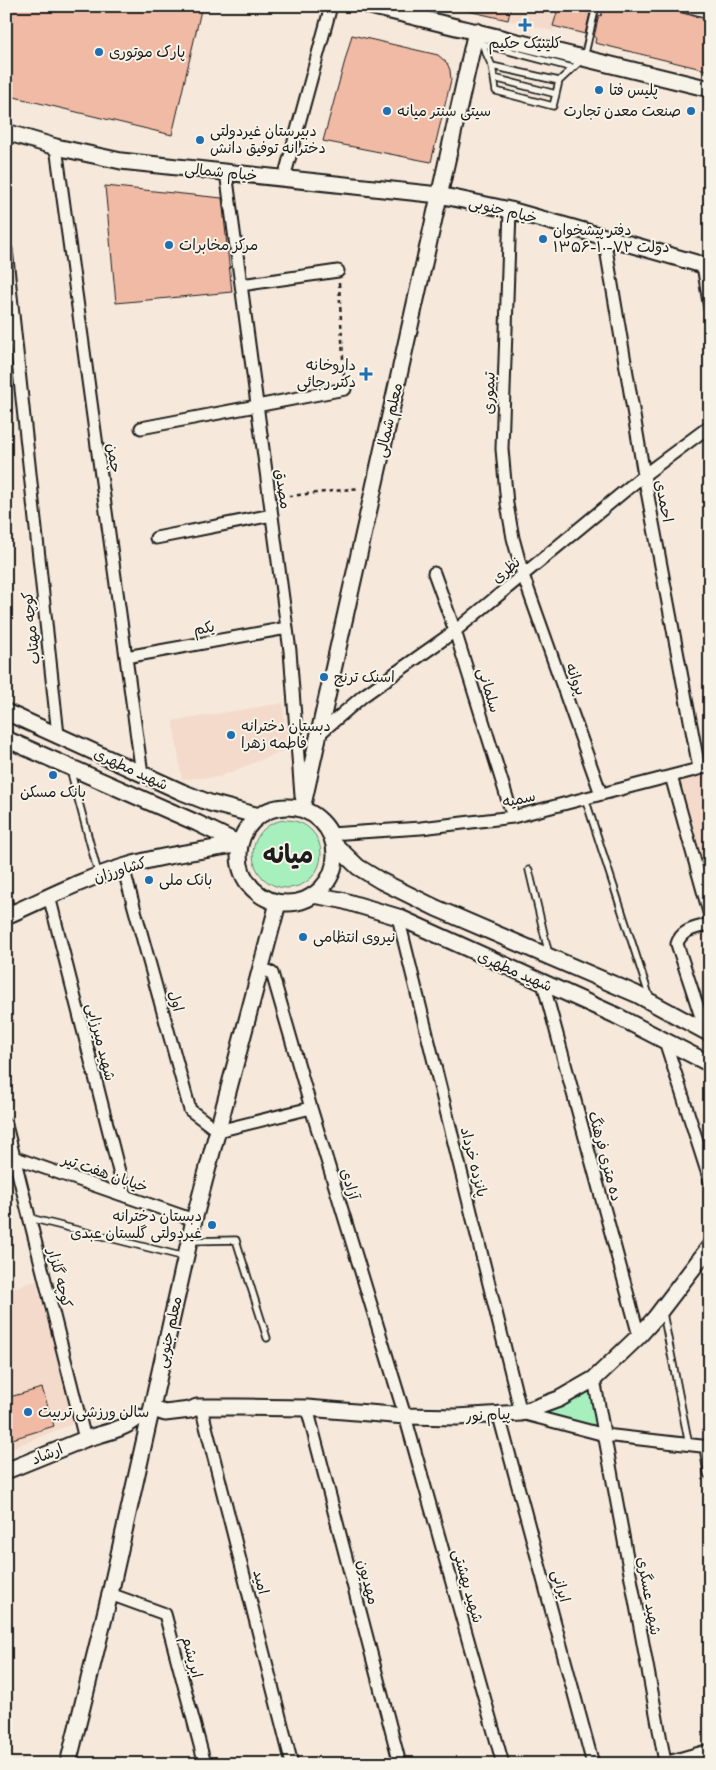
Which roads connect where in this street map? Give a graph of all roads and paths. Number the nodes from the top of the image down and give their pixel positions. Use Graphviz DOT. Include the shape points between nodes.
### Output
graph roads {
  1 [pos="331,6"];
  2 [pos="370,6"];
  3 [pos="596,6"];
  4 [pos="675,6"];
  5 [pos="710,15"];
  6 [pos="479,38"];
  7 [pos="578,63"];
  8 [pos="492,66"];
  9 [pos="494,78"];
  10 [pos="559,81"];
  11 [pos="710,89"];
  12 [pos="556,94"];
  13 [pos="6,132"];
  14 [pos="56,147"];
  15 [pos="226,172"];
  16 [pos="284,178"];
  17 [pos="440,195"];
  18 [pos="510,210"];
  19 [pos="604,238"];
  20 [pos="6,249"];
  21 [pos="706,266"];
  22 [pos="338,271"];
  23 [pos="241,285"];
  24 [pos="710,309"];
  25 [pos="345,389"];
  26 [pos="257,407"];
  27 [pos="710,426"];
  28 [pos="141,428"];
  29 [pos="644,475"];
  30 [pos="374,487"];
  31 [pos="269,498"];
  32 [pos="272,515"];
  33 [pos="156,538"];
  34 [pos="434,573"];
  35 [pos="523,575"];
  36 [pos="287,628"];
  37 [pos="455,631"];
  38 [pos="126,657"];
  39 [pos="6,712"];
  40 [pos="319,734"];
  41 [pos="58,735"];
  42 [pos="6,739"];
  43 [pos="69,767"];
  44 [pos="705,767"];
  45 [pos="142,774"];
  46 [pos="671,776"];
  47 [pos="601,794"];
  48 [pos="585,798"];
  49 [pos="302,810"];
  50 [pos="259,816"];
  51 [pos="513,817"];
  52 [pos="332,839"];
  53 [pos="240,844"];
  54 [pos="124,866"];
  55 [pos="529,870"];
  56 [pos="99,875"];
  57 [pos="313,895"];
  58 [pos="48,896"];
  59 [pos="278,903"];
  60 [pos="7,911"];
  61 [pos="710,916"];
  62 [pos="398,917"];
  63 [pos="710,924"];
  64 [pos="550,957"];
  65 [pos="261,968"];
  66 [pos="544,983"];
  67 [pos="651,1003"];
  68 [pos="708,1033"];
  69 [pos="665,1041"];
  70 [pos="710,1064"];
  71 [pos="311,1108"];
  72 [pos="6,1124"];
  73 [pos="218,1131"];
  74 [pos="10,1156"];
  75 [pos="710,1180"];
  76 [pos="125,1195"];
  77 [pos="30,1218"];
  78 [pos="194,1220"];
  79 [pos="190,1241"];
  80 [pos="710,1246"];
  81 [pos="186,1257"];
  82 [pos="662,1309"];
  83 [pos="638,1336"];
  84 [pos="267,1338"];
  85 [pos="594,1379"];
  86 [pos="199,1407"];
  87 [pos="307,1408"];
  88 [pos="520,1413"];
  89 [pos="149,1414"];
  90 [pos="405,1416"];
  91 [pos="499,1416"];
  92 [pos="605,1435"];
  93 [pos="86,1438"];
  94 [pos="689,1445"];
  95 [pos="708,1447"];
  96 [pos="6,1471"];
  97 [pos="710,1473"];
  98 [pos="110,1594"];
  99 [pos="710,1750"];
  100 [pos="663,1763"];
  101 [pos="68,1764"];
  102 [pos="205,1764"];
  103 [pos="292,1764"];
  104 [pos="400,1764"];
  105 [pos="503,1764"];
  106 [pos="594,1764"];
  1 -- 16 [label="street"];
  2 -- 6 [label="main road"];
  3 -- 7 [label="lane"];
  4 -- 5 [label="lane"];
  6 -- 7 [label="main road"];
  6 -- 8 [label="lane"];
  6 -- 17 [label="main road, معلم شمالی"];
  7 -- 10 [label="lane"];
  7 -- 11 [label="main road"];
  8 -- 9 [label="lane"];
  8 -- 10 [label="lane"];
  9 -- 12 [label="lane"];
  9 -- 12 [label="lane" via="496,91 553,106"];
  10 -- 12 [label="lane"];
  13 -- 14 [label="main road, خیام شمالی"];
  14 -- 15 [label="main road, خیام شمالی" via="121,162"];
  14 -- 38 [label="street, چمن"];
  15 -- 16 [label="main road, خیام شمالی"];
  15 -- 23 [label="street, مصدق"];
  16 -- 17 [label="main road, خیام شمالی"];
  17 -- 18 [label="main road, خیام جنوبی"];
  17 -- 30 [label="main road, معلم شمالی"];
  18 -- 19 [label="main road, خیام جنوبی"];
  18 -- 35 [label="street, تیموری" via="502,449 512,538"];
  19 -- 21 [label="main road, خیام جنوبی"];
  19 -- 29 [label="street, احمدی"];
  20 -- 41 [label="street, کوچه مهتاب"];
  21 -- 24 [label="street"];
  22 -- 23 [label="street"];
  22 -- 25 [label="path"];
  23 -- 26 [label="street, مصدق"];
  25 -- 26 [label="street"];
  26 -- 28 [label="street"];
  26 -- 31 [label="street, مصدق"];
  27 -- 29 [label="street, نظری"];
  29 -- 35 [label="street, نظری"];
  29 -- 44 [label="street, احمدی"];
  30 -- 31 [label="path"];
  30 -- 40 [label="main road, معلم شمالی"];
  31 -- 32 [label="street, مصدق"];
  32 -- 33 [label="street"];
  32 -- 36 [label="street, مصدق"];
  34 -- 37 [label="street, سلمانی"];
  35 -- 37 [label="street, نظری"];
  35 -- 47 [label="street, پروانه"];
  36 -- 38 [label="street, یکم"];
  36 -- 49 [label="street, مصدق"];
  37 -- 40 [label="street, نظری" via="363,696"];
  37 -- 51 [label="street, سلمانی"];
  38 -- 45 [label="street, چمن"];
  39 -- 41 [label="main road, شهید مطهری"];
  40 -- 49 [label="main road, معلم شمالی"];
  41 -- 45 [label="main road, شهید مطهری"];
  42 -- 43 [label="main road, شهید مطهری"];
  43 -- 53 [label="main road, شهید مطهری"];
  43 -- 56 [label="lane"];
  44 -- 46 [label="street, سمیه"];
  45 -- 50 [label="main road, شهید مطهری" via="210,803"];
  46 -- 47 [label="street, سمیه"];
  46 -- 61 [label="street"];
  47 -- 48 [label="street, سمیه"];
  48 -- 51 [label="street, سمیه"];
  48 -- 67 [label="lane"];
  49 -- 50 [label="main road" via="280,808"];
  49 -- 52 [label="main road" via="323,823"];
  50 -- 53 [label="main road" via="250,824"];
  51 -- 52 [label="street, سمیه"];
  52 -- 57 [label="main road" via="335,858 332,873"];
  52 -- 64 [label="main road, شهید مطهری" via="358,868 381,881"];
  53 -- 54 [label="main road, کشاورزان"];
  53 -- 59 [label="main road" via="239,860 251,888"];
  54 -- 56 [label="main road, کشاورزان"];
  54 -- 73 [label="street, اول" via="190,1110"];
  55 -- 64 [label="lane"];
  56 -- 58 [label="main road, کشاورزان"];
  57 -- 59 [label="main road" via="302,901"];
  57 -- 62 [label="main road, شهید مطهری"];
  58 -- 60 [label="main road, کشاورزان"];
  58 -- 76 [label="street, شهید میرزایی"];
  59 -- 65 [label="main road, معلم جنوبی"];
  62 -- 66 [label="main road, شهید مطهری"];
  62 -- 88 [label="street, پانزده خرداد"];
  63 -- 68 [label="street" via="684,932 677,944"];
  64 -- 67 [label="main road, شهید مطهری"];
  65 -- 71 [label="street, آزادی" via="272,973"];
  65 -- 73 [label="main road, معلم جنوبی"];
  66 -- 69 [label="main road, شهید مطهری"];
  66 -- 83 [label="street, ده متری فرهنگ"];
  67 -- 68 [label="main road, شهید مطهری"];
  69 -- 70 [label="main road, شهید مطهری"];
  69 -- 75 [label="street"];
  71 -- 73 [label="street"];
  71 -- 90 [label="street, آزادی"];
  72 -- 74 [label="street, کوچه گلزار"];
  73 -- 78 [label="main road, معلم جنوبی"];
  74 -- 76 [label="street, خیابان هفت تیر"];
  74 -- 77 [label="street, کوچه گلزار"];
  76 -- 78 [label="street, خیابان هفت تیر"];
  77 -- 81 [label="lane"];
  77 -- 93 [label="street, کوچه گلزار"];
  78 -- 79 [label="main road, معلم جنوبی"];
  79 -- 81 [label="main road, معلم جنوبی"];
  79 -- 84 [label="lane" via="236,1240"];
  80 -- 82 [label="main road, پیام نور"];
  81 -- 89 [label="main road, معلم جنوبی"];
  82 -- 83 [label="main road, پیام نور"];
  82 -- 94 [label="lane"];
  83 -- 85 [label="main road, پیام نور"];
  85 -- 88 [label="main road, پیام نور" via="558,1399"];
  85 -- 92 [label="street, شهید عسگری"];
  86 -- 87 [label="main road, پیام نور"];
  86 -- 89 [label="main road, پیام نور" via="164,1408"];
  86 -- 103 [label="street, امید"];
  87 -- 90 [label="main road, پیام نور"];
  87 -- 104 [label="street, مهدیون"];
  88 -- 91 [label="main road, پیام نور"];
  88 -- 92 [label="street"];
  89 -- 93 [label="main road, ارشاد" via="96,1437"];
  89 -- 98 [label="main road, معلم جنوبی"];
  90 -- 91 [label="main road, پیام نور"];
  90 -- 105 [label="street, شهید بهشتی"];
  91 -- 106 [label="street, ایرانی"];
  92 -- 94 [label="street"];
  92 -- 100 [label="street, شهید عسگری"];
  93 -- 96 [label="main road, ارشاد"];
  94 -- 95 [label="street"];
  95 -- 97 [label="street"];
  98 -- 101 [label="main road, معلم جنوبی"];
  98 -- 102 [label="street, ابریشم" via="165,1614"];
  99 -- 100 [label="street"];
}
